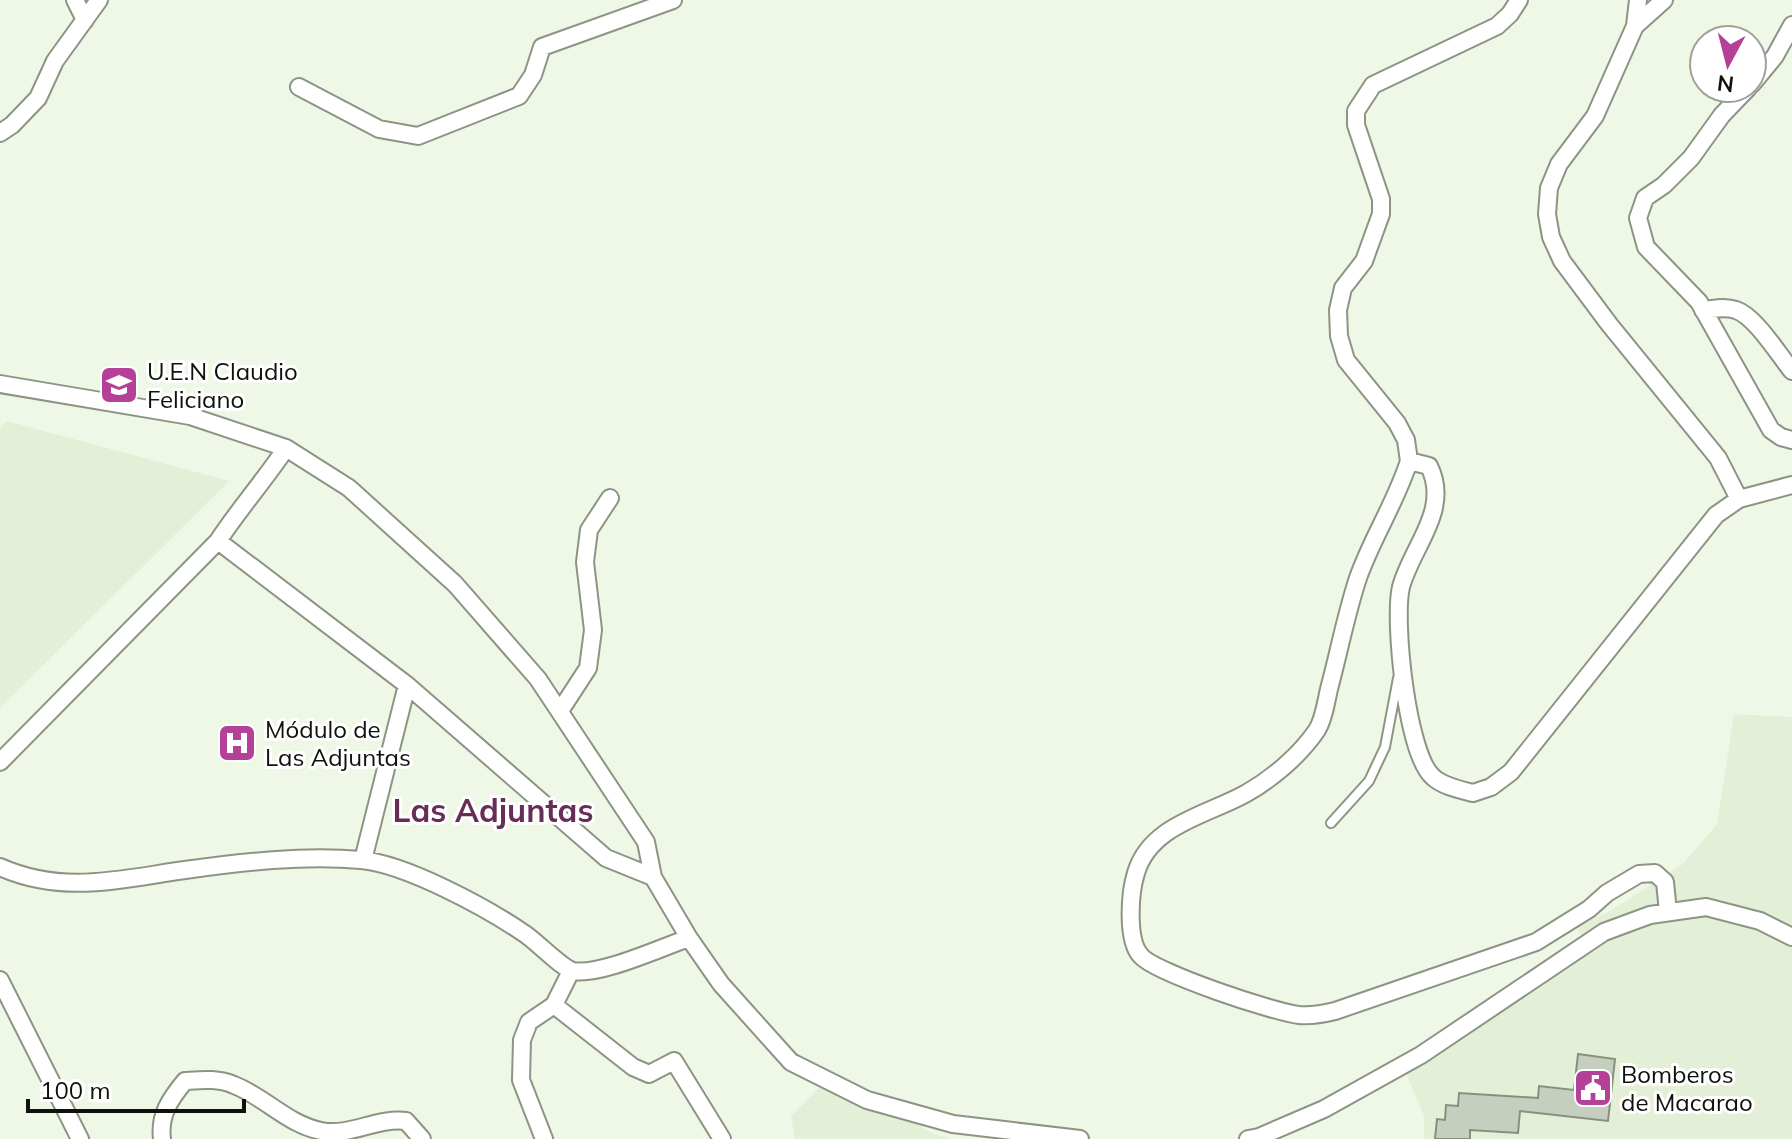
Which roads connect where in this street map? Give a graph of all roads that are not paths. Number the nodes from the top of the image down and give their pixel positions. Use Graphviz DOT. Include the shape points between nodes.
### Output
graph roads {
  1 [pos="75,0"];
  2 [pos="99,0"];
  3 [pos="673,0"];
  4 [pos="1519,0"];
  5 [pos="1638,0"];
  6 [pos="1664,0"];
  7 [pos="85,20"];
  8 [pos="1792,25"];
  9 [pos="1635,26"];
  10 [pos="1768,64"];
  11 [pos="299,87"];
  12 [pos="1733,104"];
  13 [pos="0,133"];
  14 [pos="1703,310"];
  15 [pos="1792,371"];
  16 [pos="0,384"];
  17 [pos="1792,440"];
  18 [pos="286,448"];
  19 [pos="1409,461"];
  20 [pos="1792,485"];
  21 [pos="610,498"];
  22 [pos="1739,499"];
  23 [pos="218,541"];
  24 [pos="1402,658"];
  25 [pos="407,685"];
  26 [pos="560,711"];
  27 [pos="0,762"];
  28 [pos="1331,823"];
  29 [pos="363,860"];
  30 [pos="0,867"];
  31 [pos="653,877"];
  32 [pos="1668,912"];
  33 [pos="1792,937"];
  34 [pos="689,938"];
  35 [pos="571,971"];
  36 [pos="0,980"];
  37 [pos="554,1005"];
  38 [pos="1069,1138"];
  39 [pos="80,1139"];
  40 [pos="162,1139"];
  41 [pos="422,1139"];
  42 [pos="544,1139"];
  43 [pos="722,1139"];
  44 [pos="1080,1139"];
  45 [pos="1248,1139"];
  1 -- 7 [label="street"];
  2 -- 7 [label="street"];
  3 -- 11 [label="street" via="542,47 519,96 418,136 379,129"];
  4 -- 19 [label="street" via="1497,26 1373,85 1356,111 1381,214 1364,261 1343,288 1339,336 1346,360 1397,423"];
  5 -- 9 [label="street"];
  6 -- 9 [label="street"];
  7 -- 13 [label="street" via="55,61 38,98"];
  8 -- 10 [label="street"];
  9 -- 22 [label="street" via="1595,116 1559,164 1549,188 1551,237 1562,261 1609,324 1718,458"];
  12 -- 14 [label="street" via="1691,158 1645,198 1638,218 1646,247"];
  14 -- 15 [label="street" via="1739,310"];
  14 -- 17 [label="street" via="1771,430"];
  16 -- 18 [label="street" via="190,416"];
  18 -- 23 [label="street"];
  18 -- 26 [label="street" via="349,488 455,584"];
  19 -- 24 [label="street" via="1429,466 1437,481 1436,508 1401,586 1397,620"];
  19 -- 32 [label="street" via="1358,578 1319,727 1264,782 1162,835 1150,847 1136,872 1132,895 1136,949 1168,972 1244,1001 1298,1015 1323,1014 1536,942 1639,874 1655,873 1665,882"];
  20 -- 22 [label="street"];
  21 -- 26 [label="street" via="589,530 586,551 593,630 588,668"];
  22 -- 24 [label="street" via="1716,515 1511,772 1491,787 1473,793 1433,777 1420,755 1408,712"];
  23 -- 25 [label="street"];
  23 -- 27 [label="street"];
  24 -- 28 [label="lane" via="1385,747 1369,781"];
  25 -- 29 [label="street"];
  25 -- 31 [label="street" via="606,858"];
  26 -- 31 [label="street" via="646,842"];
  29 -- 30 [label="street" via="258,862 76,885 41,881"];
  29 -- 35 [label="street" via="415,874 477,906 524,933"];
  31 -- 34 [label="street"];
  32 -- 33 [label="street" via="1706,907 1760,921"];
  32 -- 45 [label="street" via="1604,932 1421,1055 1324,1109"];
  34 -- 35 [label="street" via="598,970"];
  34 -- 38 [label="street" via="721,984 791,1062 867,1100 953,1124"];
  35 -- 37 [label="street"];
  36 -- 39 [label="street"];
  37 -- 42 [label="street" via="529,1022 522,1040 521,1080"];
  37 -- 43 [label="street" via="633,1067 649,1074 674,1061"];
  38 -- 44 [label="street"];
  40 -- 41 [label="street" via="170,1099 185,1081 210,1079 234,1085 288,1119 318,1130 336,1133 395,1120 406,1121"];
}
